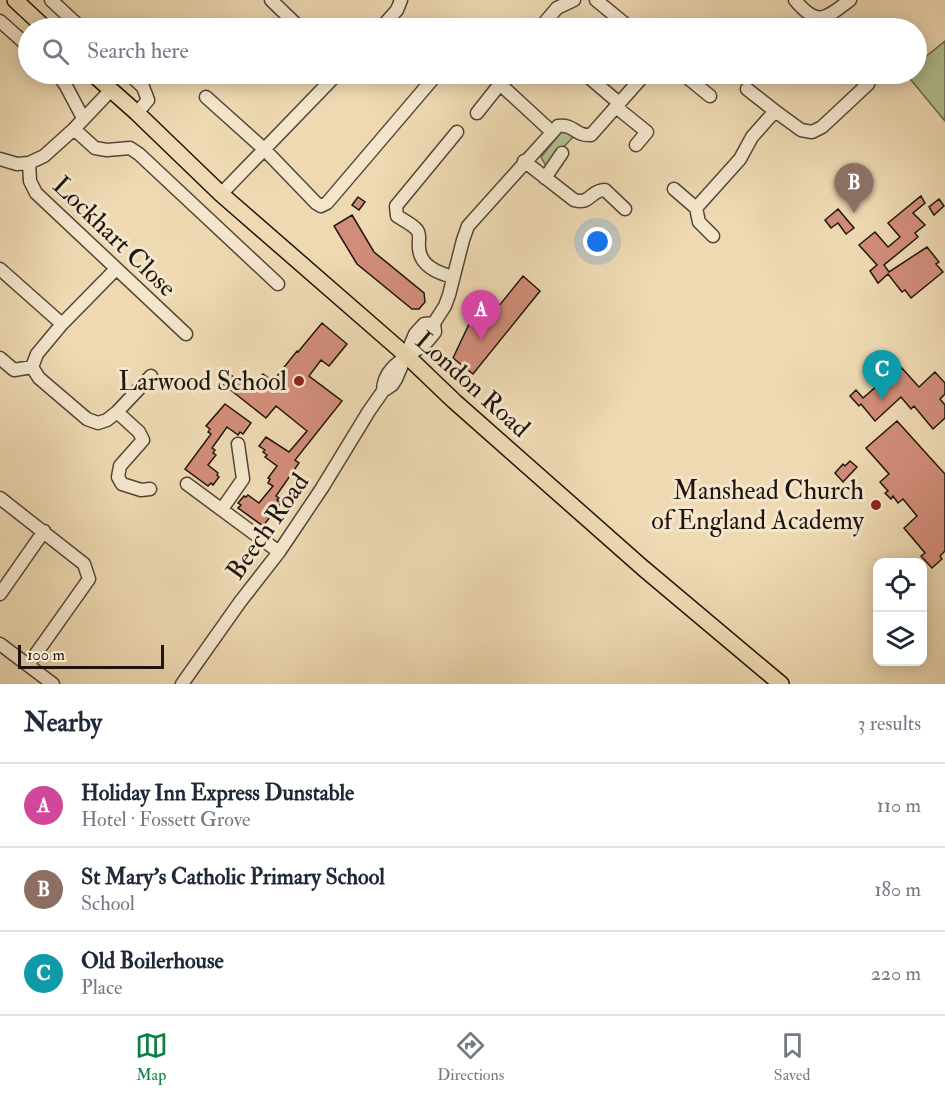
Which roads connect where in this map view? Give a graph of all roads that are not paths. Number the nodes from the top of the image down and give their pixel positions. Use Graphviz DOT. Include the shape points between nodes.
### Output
graph roads {
  1 [pos="15,0"];
  2 [pos="51,0"];
  3 [pos="271,0"];
  4 [pos="401,0"];
  5 [pos="574,0"];
  6 [pos="596,0"];
  7 [pos="795,0"];
  8 [pos="850,0"];
  9 [pos="827,17"];
  10 [pos="34,18"];
  11 [pos="70,18"];
  12 [pos="290,18"];
  13 [pos="390,18"];
  14 [pos="548,18"];
  15 [pos="618,18"];
  16 [pos="0,21"];
  17 [pos="18,37"];
  18 [pos="65,84"];
  19 [pos="104,84"];
  20 [pos="140,84"];
  21 [pos="327,84"];
  22 [pos="428,84"];
  23 [pos="500,84"];
  24 [pos="596,84"];
  25 [pos="636,84"];
  26 [pos="695,84"];
  27 [pos="868,84"];
  28 [pos="747,88"];
  29 [pos="111,90"];
  30 [pos="710,96"];
  31 [pos="206,97"];
  32 [pos="618,105"];
  33 [pos="775,111"];
  34 [pos="137,113"];
  35 [pos="477,113"];
  36 [pos="83,118"];
  37 [pos="74,129"];
  38 [pos="457,132"];
  39 [pos="552,132"];
  40 [pos="636,146"];
  41 [pos="264,149"];
  42 [pos="562,153"];
  43 [pos="0,159"];
  44 [pos="524,161"];
  45 [pos="28,163"];
  46 [pos="545,178"];
  47 [pos="674,189"];
  48 [pos="221,194"];
  49 [pos="696,208"];
  50 [pos="625,209"];
  51 [pos="713,236"];
  52 [pos="0,268"];
  53 [pos="116,269"];
  54 [pos="453,277"];
  55 [pos="279,284"];
  56 [pos="62,324"];
  57 [pos="186,334"];
  58 [pos="407,356"];
  59 [pos="0,358"];
  60 [pos="32,368"];
  61 [pos="151,376"];
  62 [pos="117,412"];
  63 [pos="238,444"];
  64 [pos="187,484"];
  65 [pos="150,489"];
  66 [pos="0,498"];
  67 [pos="222,509"];
  68 [pos="44,531"];
  69 [pos="279,552"];
  70 [pos="0,594"];
  71 [pos="0,644"];
  72 [pos="28,665"];
  73 [pos="53,684"];
  74 [pos="182,684"];
  75 [pos="781,684"];
  1 -- 10 [label="main road"];
  2 -- 11 [label="street"];
  3 -- 12 [label="street"];
  4 -- 13 [label="street"];
  5 -- 14 [label="street" via="557,8"];
  6 -- 15 [label="street"];
  7 -- 9 [label="street" via="810,14"];
  8 -- 9 [label="street"];
  16 -- 17 [label="street"];
  18 -- 36 [label="street"];
  19 -- 29 [label="main road, London Road"];
  20 -- 34 [label="street" via="148,100"];
  21 -- 41 [label="street"];
  22 -- 41 [label="street" via="321,206"];
  23 -- 35 [label="street"];
  23 -- 39 [label="street"];
  24 -- 32 [label="street"];
  25 -- 32 [label="street"];
  26 -- 30 [label="street"];
  27 -- 33 [label="street" via="812,132 801,130"];
  28 -- 33 [label="street"];
  29 -- 34 [label="main road, London Road"];
  29 -- 36 [label="street"];
  31 -- 41 [label="street"];
  32 -- 39 [label="street" via="591,135 582,136 565,125"];
  32 -- 40 [label="street" via="647,132"];
  33 -- 49 [label="street" via="752,137 740,159"];
  34 -- 48 [label="main road, London Road"];
  36 -- 37 [label="street"];
  37 -- 45 [label="street" via="44,156"];
  37 -- 55 [label="street" via="95,148 130,148 139,154"];
  38 -- 54 [label="street" via="396,206 397,216 416,228 420,256 426,264"];
  39 -- 44 [label="street"];
  41 -- 48 [label="street"];
  42 -- 46 [label="street"];
  43 -- 45 [label="street"];
  44 -- 46 [label="street"];
  44 -- 54 [label="street" via="468,226"];
  45 -- 53 [label="street, Lockhart Close" via="36,193"];
  46 -- 50 [label="street" via="574,200 586,201 605,190"];
  47 -- 49 [label="street"];
  48 -- 58 [label="main road, London Road"];
  49 -- 51 [label="street" via="699,222"];
  52 -- 56 [label="street"];
  53 -- 56 [label="street"];
  53 -- 57 [label="street, Lockhart Close"];
  54 -- 58 [label="street" via="445,306 434,323 435,332"];
  56 -- 60 [label="street" via="37,354"];
  58 -- 69 [label="street, Beech Road" via="396,379 369,411"];
  58 -- 75 [label="main road, London Road" via="643,568"];
  59 -- 60 [label="street" via="14,370"];
  60 -- 62 [label="street" via="87,419 98,423"];
  61 -- 62 [label="street"];
  62 -- 65 [label="street" via="143,440 120,466 118,477 122,484"];
  63 -- 67 [label="street" via="243,478"];
  64 -- 67 [label="street"];
  66 -- 68 [label="street"];
  67 -- 69 [label="street"];
  68 -- 70 [label="street"];
  68 -- 72 [label="street" via="84,564 88,579"];
  69 -- 74 [label="street, Beech Road"];
  71 -- 72 [label="street"];
  72 -- 73 [label="street"];
}
